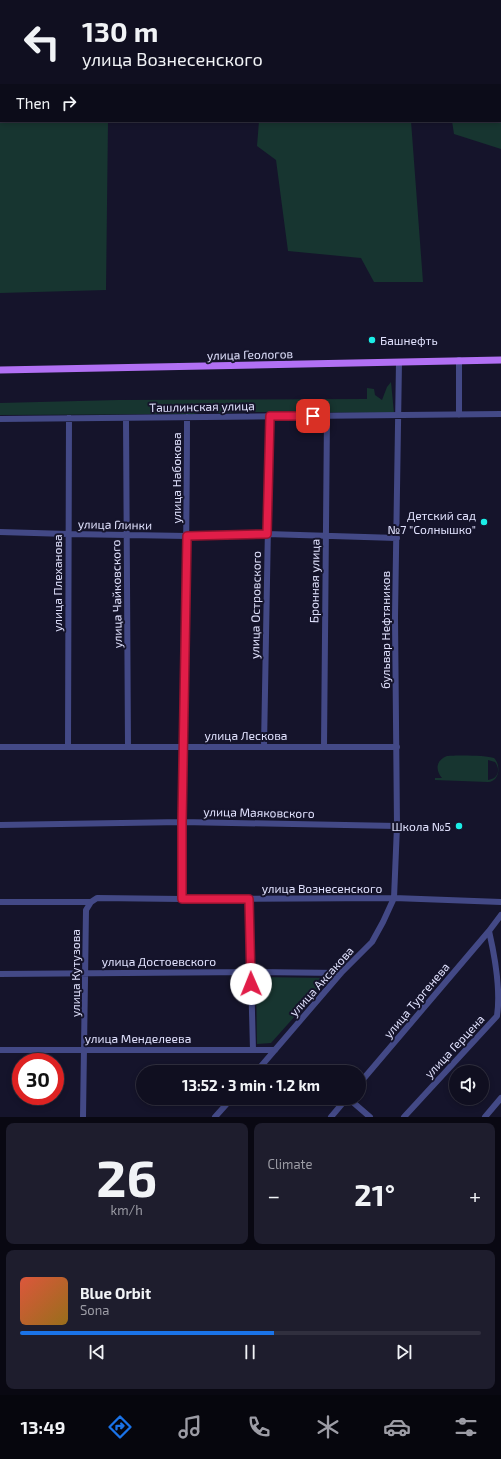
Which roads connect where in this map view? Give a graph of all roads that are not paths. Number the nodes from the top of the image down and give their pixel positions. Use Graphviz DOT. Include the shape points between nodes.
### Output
graph roads {
  1 [pos="459,360"];
  2 [pos="501,360"];
  3 [pos="399,362"];
  4 [pos="0,370"];
  5 [pos="501,414"];
  6 [pos="398,415"];
  7 [pos="459,415"];
  8 [pos="270,416"];
  9 [pos="327,416"];
  10 [pos="187,417"];
  11 [pos="69,418"];
  12 [pos="126,418"];
  13 [pos="0,419"];
  14 [pos="0,532"];
  15 [pos="68,534"];
  16 [pos="126,534"];
  17 [pos="267,534"];
  18 [pos="326,535"];
  19 [pos="187,536"];
  20 [pos="397,538"];
  21 [pos="128,746"];
  22 [pos="184,746"];
  23 [pos="264,746"];
  24 [pos="0,747"];
  25 [pos="68,747"];
  26 [pos="324,747"];
  27 [pos="397,747"];
  28 [pos="182,822"];
  29 [pos="0,825"];
  30 [pos="397,826"];
  31 [pos="394,898"];
  32 [pos="182,899"];
  33 [pos="249,899"];
  34 [pos="0,902"];
  35 [pos="91,902"];
  36 [pos="501,902"];
  37 [pos="501,916"];
  38 [pos="489,931"];
  39 [pos="85,972"];
  40 [pos="250,972"];
  41 [pos="341,973"];
  42 [pos="0,974"];
  43 [pos="85,1049"];
  44 [pos="0,1050"];
  45 [pos="253,1050"];
  46 [pos="275,1050"];
  47 [pos="262,1065"];
  48 [pos="366,1076"];
  49 [pos="501,1098"];
  50 [pos="226,1105"];
  51 [pos="341,1105"];
  52 [pos="356,1105"];
  53 [pos="83,1117"];
  54 [pos="215,1117"];
  55 [pos="330,1117"];
  56 [pos="370,1117"];
  57 [pos="404,1117"];
  58 [pos="485,1117"];
  1 -- 2 [label="main road, улица Геологов"];
  1 -- 3 [label="main road, улица Геологов"];
  1 -- 7 [label="street"];
  3 -- 4 [label="main road, улица Геологов"];
  3 -- 6 [label="street, бульвар Нефтяников"];
  5 -- 7 [label="street, Ташлинская улица"];
  6 -- 7 [label="street, Ташлинская улица"];
  6 -- 9 [label="street, Ташлинская улица"];
  6 -- 20 [label="street, бульвар Нефтяников"];
  8 -- 9 [label="street, Ташлинская улица"];
  8 -- 10 [label="street, Ташлинская улица"];
  8 -- 17 [label="street, улица Островского"];
  9 -- 18 [label="street, Бронная улица"];
  10 -- 12 [label="street, Ташлинская улица"];
  10 -- 19 [label="street, улица Набокова"];
  11 -- 12 [label="street, Ташлинская улица"];
  11 -- 13 [label="street, Ташлинская улица"];
  11 -- 15 [label="street, улица Плеханова"];
  12 -- 16 [label="street, улица Чайковского"];
  14 -- 15 [label="street, улица Глинки"];
  15 -- 16 [label="street, улица Глинки"];
  15 -- 25 [label="street, улица Плеханова"];
  16 -- 19 [label="street, улица Глинки"];
  16 -- 21 [label="street, улица Чайковского"];
  17 -- 18 [label="street, улица Глинки"];
  17 -- 19 [label="street, улица Глинки"];
  17 -- 23 [label="street, улица Островского"];
  18 -- 20 [label="street, улица Глинки"];
  18 -- 26 [label="street, Бронная улица"];
  19 -- 22 [label="street, улица Набокова"];
  20 -- 27 [label="street, бульвар Нефтяников"];
  21 -- 22 [label="street, улица Лескова"];
  21 -- 25 [label="street, улица Лескова"];
  22 -- 23 [label="street, улица Лескова"];
  22 -- 28 [label="street, улица Набокова"];
  23 -- 26 [label="street, улица Лескова"];
  24 -- 25 [label="street, улица Лескова"];
  26 -- 27 [label="street, улица Лескова"];
  27 -- 30 [label="street, бульвар Нефтяников"];
  28 -- 29 [label="street, улица Маяковского"];
  28 -- 30 [label="street, улица Маяковского"];
  28 -- 32 [label="street, улица Набокова"];
  30 -- 31 [label="street, бульвар Нефтяников"];
  31 -- 33 [label="street, улица Вознесенского"];
  31 -- 36 [label="street, улица Вознесенского"];
  31 -- 41 [label="street, улица Аксакова" via="372,942"];
  32 -- 33 [label="street, улица Вознесенского"];
  32 -- 35 [label="street, улица Вознесенского" via="97,898"];
  33 -- 40 [label="street"];
  34 -- 35 [label="street, улица Вознесенского"];
  35 -- 39 [label="street, улица Кутузова" via="86,910"];
  37 -- 38 [label="street"];
  38 -- 48 [label="street, улица Тургенева"];
  38 -- 57 [label="street, улица Герцена" via="498,968 500,1006 497,1016"];
  39 -- 40 [label="street, улица Достоевского"];
  39 -- 42 [label="street, улица Достоевского"];
  39 -- 43 [label="street, улица Кутузова"];
  40 -- 41 [label="street, улица Достоевского"];
  40 -- 45 [label="street"];
  41 -- 46 [label="street, улица Аксакова"];
  43 -- 44 [label="street, улица Менделеева"];
  43 -- 45 [label="street, улица Менделеева"];
  43 -- 53 [label="street, улица Кутузова"];
  45 -- 46 [label="street, улица Менделеева"];
  46 -- 47 [label="street, улица Аксакова"];
  49 -- 58 [label="street"];
  50 -- 54 [label="street"];
  51 -- 55 [label="street"];
  52 -- 56 [label="street"];
}
